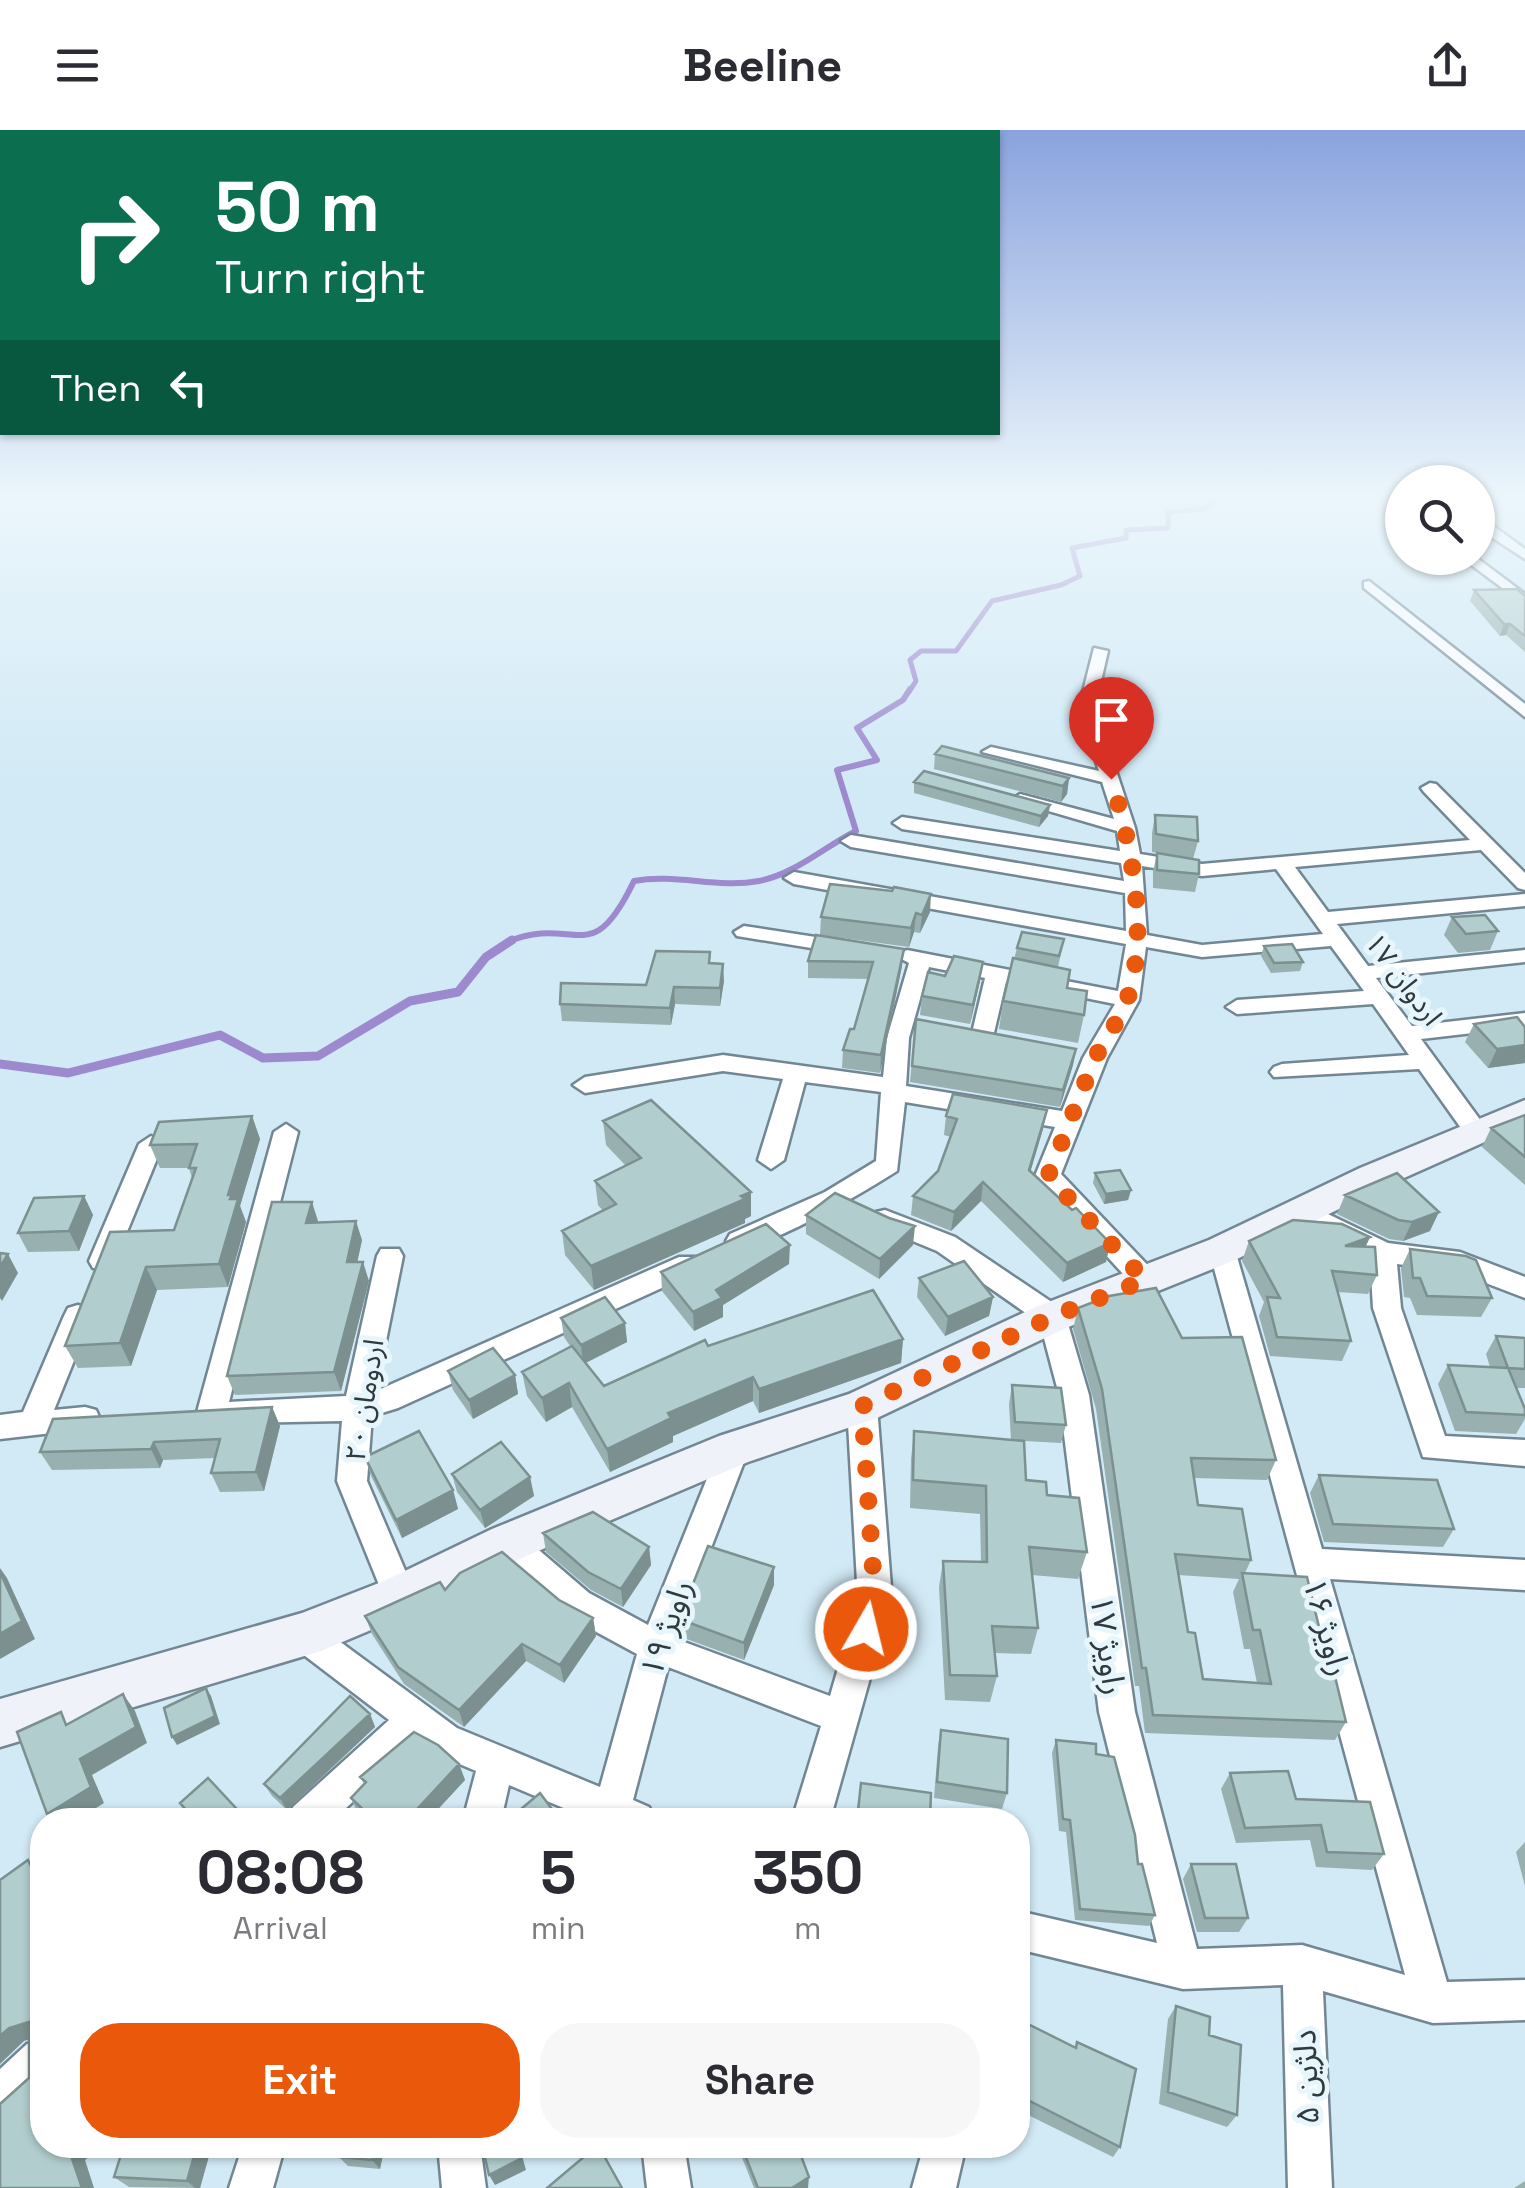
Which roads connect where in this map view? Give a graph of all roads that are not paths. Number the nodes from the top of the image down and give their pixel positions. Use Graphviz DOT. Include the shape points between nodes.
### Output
graph roads {
  1 [pos="1376,590"];
  2 [pos="1100,650"];
  3 [pos="1525,686"];
  4 [pos="1497,689"];
  5 [pos="1525,712"];
  6 [pos="990,752"];
  7 [pos="1111,779"];
  8 [pos="1430,788"];
  9 [pos="991,793"];
  10 [pos="902,824"];
  11 [pos="1126,828"];
  12 [pos="851,841"];
  13 [pos="1485,844"];
  14 [pos="1131,861"];
  15 [pos="1282,863"];
  16 [pos="794,878"];
  17 [pos="1525,884"];
  18 [pos="1135,889"];
  19 [pos="1525,900"];
  20 [pos="1322,918"];
  21 [pos="744,932"];
  22 [pos="1136,940"];
  23 [pos="1336,940"];
  24 [pos="1525,956"];
  25 [pos="921,958"];
  26 [pos="997,973"];
  27 [pos="1360,973"];
  28 [pos="1379,997"];
  29 [pos="1128,1000"];
  30 [pos="1237,1006"];
  31 [pos="1525,1020"];
  32 [pos="1409,1033"];
  33 [pos="982,1037"];
  34 [pos="1428,1061"];
  35 [pos="1282,1072"];
  36 [pos="796,1073"];
  37 [pos="586,1085"];
  38 [pos="893,1089"];
  39 [pos="1071,1121"];
  40 [pos="1510,1122"];
  41 [pos="286,1132"];
  42 [pos="151,1144"];
  43 [pos="771,1160"];
  44 [pos="834,1198"];
  45 [pos="1303,1211"];
  46 [pos="1222,1250"];
  47 [pos="1383,1252"];
  48 [pos="390,1256"];
  49 [pos="1145,1280"];
  50 [pos="1525,1288"];
  51 [pos="1052,1317"];
  52 [pos="862,1406"];
  53 [pos="358,1408"];
  54 [pos="113,1418"];
  55 [pos="34,1422"];
  56 [pos="0,1427"];
  57 [pos="734,1449"];
  58 [pos="1525,1453"];
  59 [pos="508,1543"];
  60 [pos="1310,1563"];
  61 [pos="1525,1575"];
  62 [pos="400,1596"];
  63 [pos="304,1636"];
  64 [pos="656,1647"];
  65 [pos="841,1717"];
  66 [pos="416,1720"];
  67 [pos="0,1723"];
  68 [pos="496,1762"];
  69 [pos="319,1808"];
  70 [pos="485,1808"];
  71 [pos="600,1808"];
  72 [pos="622,1808"];
  73 [pos="814,1808"];
  74 [pos="1030,1933"];
  75 [pos="1302,1965"];
  76 [pos="1183,1970"];
  77 [pos="1525,2000"];
  78 [pos="1433,2004"];
  79 [pos="30,2071"];
  80 [pos="0,2098"];
  81 [pos="260,2158"];
  82 [pos="461,2158"];
  83 [pos="665,2158"];
  84 [pos="942,2158"];
  85 [pos="251,2188"];
  86 [pos="464,2188"];
  87 [pos="670,2188"];
  88 [pos="934,2188"];
  89 [pos="1310,2188"];
  1 -- 4 [label="street"];
  2 -- 7 [label="street" via="1087,706"];
  3 -- 4 [label="street"];
  4 -- 5 [label="street"];
  6 -- 7 [label="street"];
  7 -- 11 [label="street"];
  8 -- 13 [label="street"];
  9 -- 11 [label="street"];
  10 -- 14 [label="street"];
  11 -- 14 [label="street"];
  12 -- 18 [label="street"];
  13 -- 15 [label="street"];
  13 -- 17 [label="street"];
  14 -- 15 [label="street" via="1202,870"];
  14 -- 18 [label="street"];
  15 -- 20 [label="street, اردوان ۱۷"];
  16 -- 22 [label="street"];
  18 -- 22 [label="street"];
  19 -- 20 [label="street"];
  20 -- 23 [label="street, اردوان ۱۷"];
  21 -- 25 [label="street"];
  22 -- 23 [label="street" via="1202,951"];
  22 -- 29 [label="street"];
  23 -- 27 [label="street, اردوان ۱۷"];
  24 -- 27 [label="street"];
  25 -- 26 [label="street"];
  25 -- 38 [label="street" via="914,1025 898,1038"];
  26 -- 29 [label="street"];
  26 -- 33 [label="street"];
  27 -- 28 [label="street, اردوان ۱۷"];
  28 -- 30 [label="street"];
  28 -- 32 [label="street, اردوان ۱۷"];
  29 -- 39 [label="street" via="1086,1056"];
  31 -- 32 [label="street"];
  32 -- 34 [label="street, اردوان ۱۷"];
  34 -- 35 [label="street"];
  34 -- 40 [label="street, اردوان ۱۷"];
  36 -- 37 [label="street" via="723,1064"];
  36 -- 38 [label="street"];
  36 -- 43 [label="street"];
  38 -- 39 [label="street"];
  38 -- 44 [label="street" via="888,1164"];
  39 -- 49 [label="street" via="1048,1176"];
  40 -- 45 [label="street"];
  41 -- 53 [label="street" via="202,1413"];
  42 -- 55 [label="street"];
  44 -- 51 [label="street" via="946,1244"];
  44 -- 53 [label="street"];
  45 -- 46 [label="street"];
  45 -- 47 [label="street"];
  46 -- 49 [label="street"];
  46 -- 60 [label="street, راویژ ۱۶"];
  47 -- 50 [label="street" via="1460,1262"];
  47 -- 58 [label="street" via="1386,1308 1434,1448"];
  48 -- 53 [label="street, اردومان ۲۰"];
  49 -- 51 [label="street"];
  51 -- 52 [label="street"];
  51 -- 76 [label="street, راویژ ۱۷" via="1074,1395 1117,1712"];
  52 -- 57 [label="street"];
  52 -- 65 [label="street" via="875,1600"];
  53 -- 62 [label="street, اردومان ۲۰" via="352,1481"];
  54 -- 55 [label="street"];
  55 -- 56 [label="street"];
  57 -- 59 [label="street"];
  57 -- 64 [label="street, راویژ ۱۹"];
  59 -- 62 [label="street"];
  59 -- 64 [label="street" via="577,1604"];
  60 -- 61 [label="street"];
  60 -- 78 [label="street, راویژ ۱۶"];
  62 -- 63 [label="street"];
  63 -- 66 [label="street"];
  63 -- 67 [label="street"];
  64 -- 65 [label="street"];
  64 -- 72 [label="street, راویژ ۱۹"];
  65 -- 73 [label="street"];
  66 -- 68 [label="street"];
  66 -- 69 [label="street"];
  68 -- 70 [label="street"];
  68 -- 71 [label="street"];
  74 -- 76 [label="street"];
  75 -- 76 [label="street"];
  75 -- 78 [label="street"];
  75 -- 89 [label="street, دلژین ۵"];
  77 -- 78 [label="street"];
  79 -- 80 [label="street"];
  81 -- 85 [label="street"];
  82 -- 86 [label="street"];
  83 -- 87 [label="street"];
  84 -- 88 [label="street"];
}
